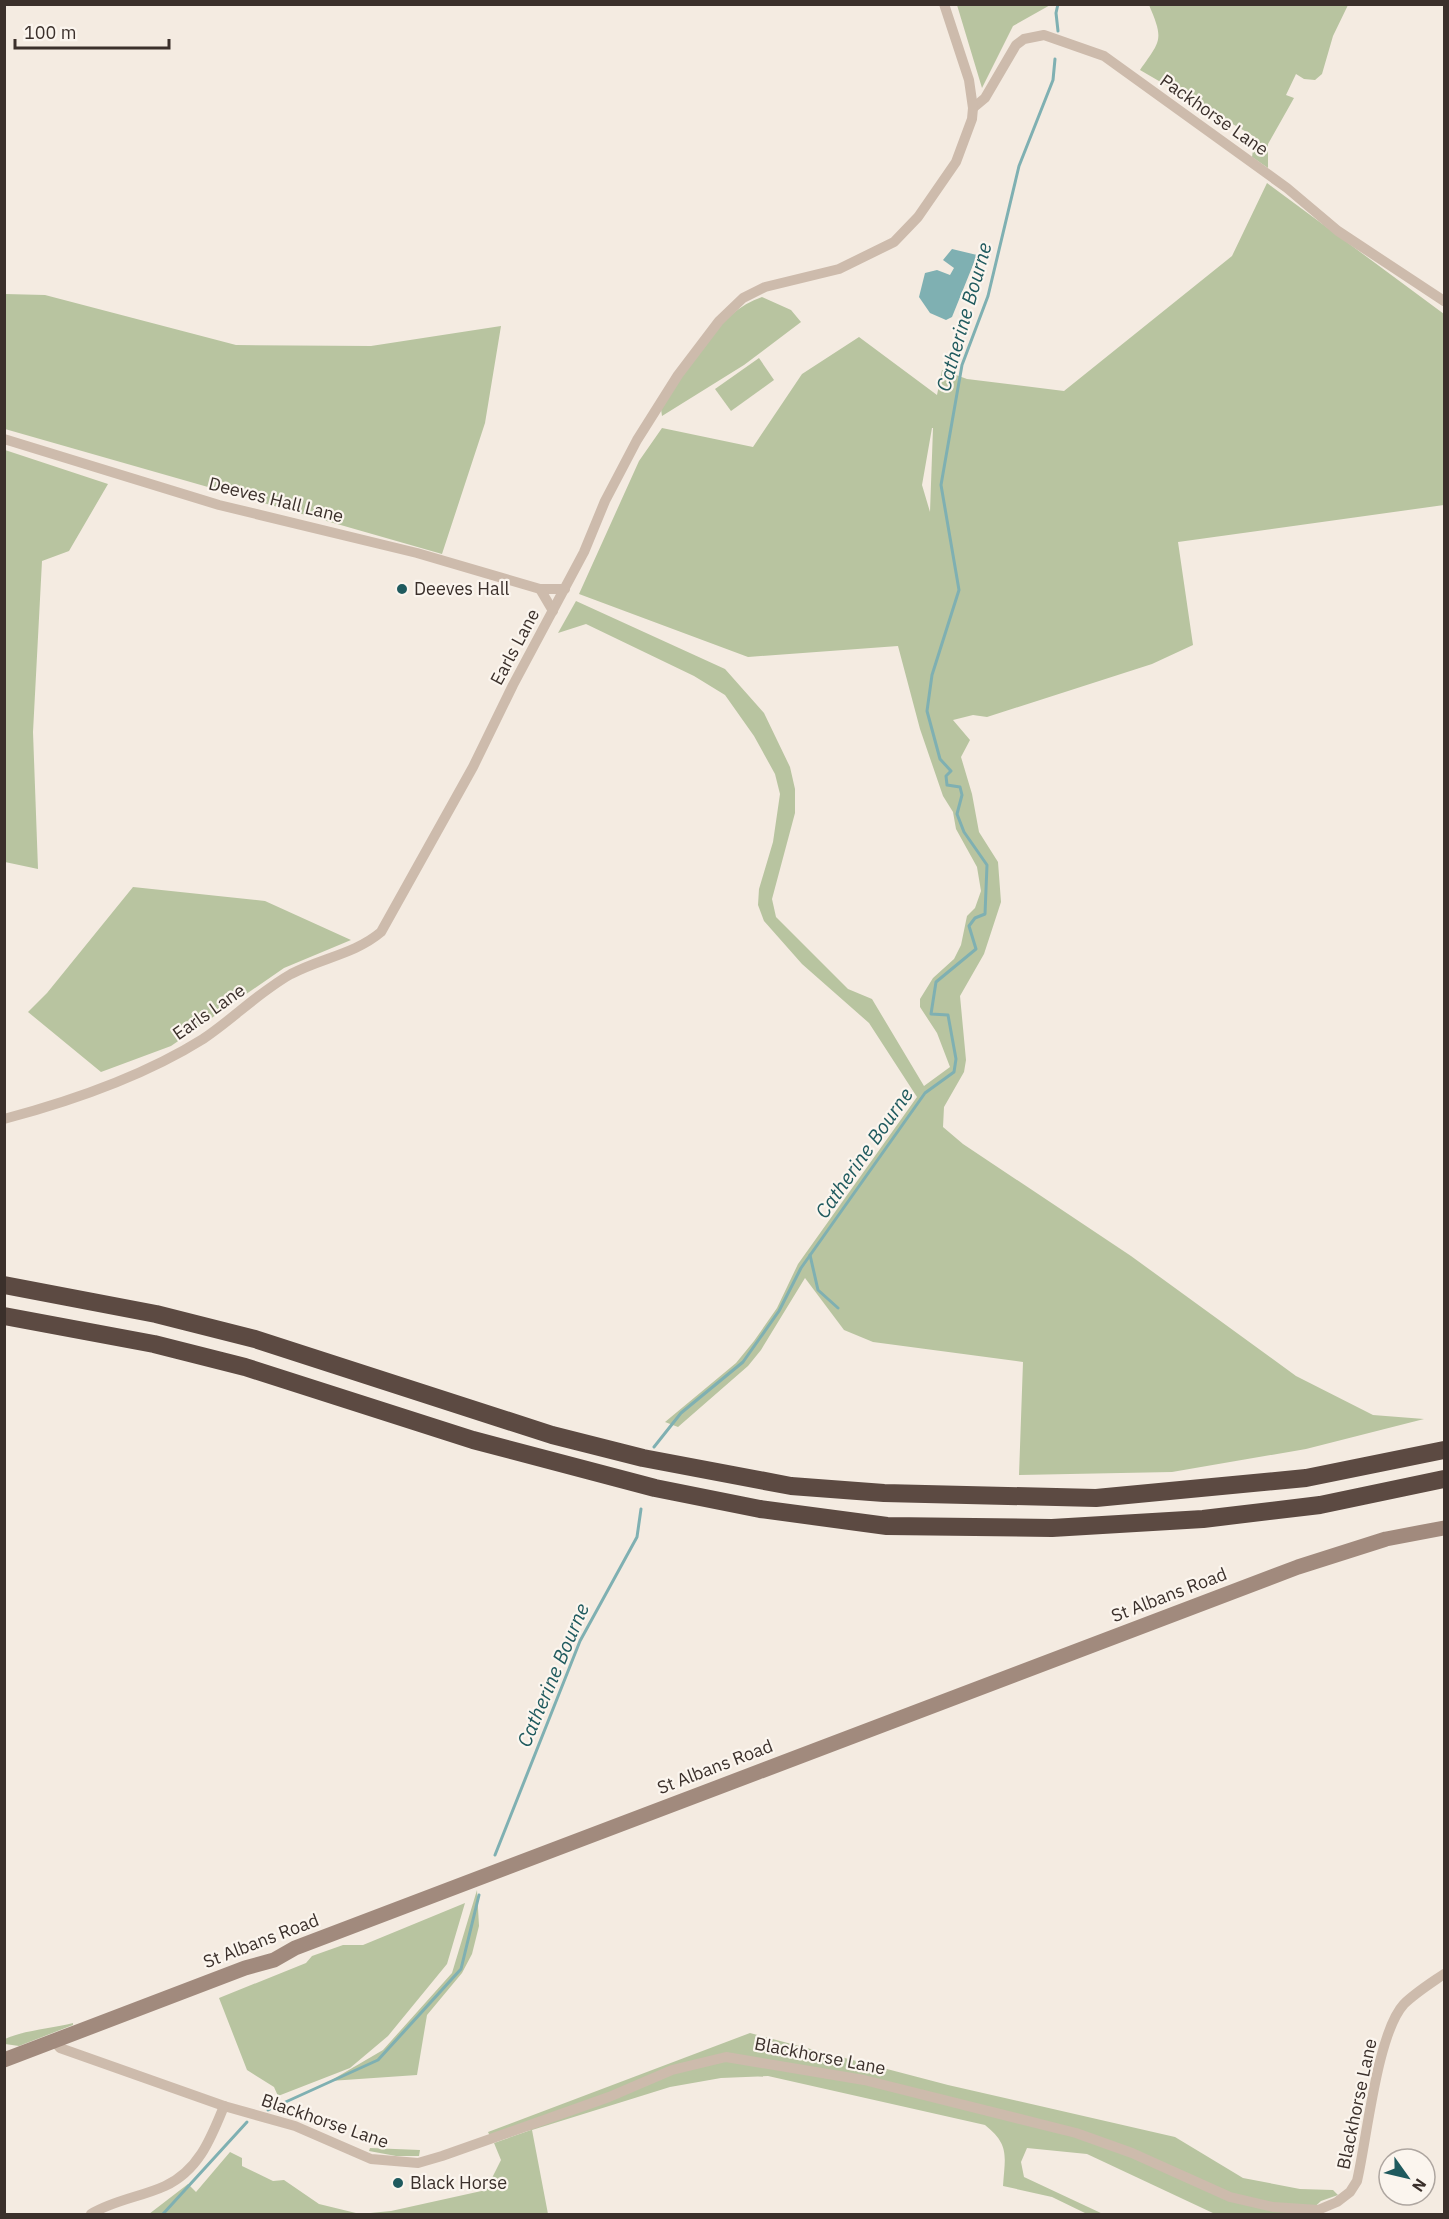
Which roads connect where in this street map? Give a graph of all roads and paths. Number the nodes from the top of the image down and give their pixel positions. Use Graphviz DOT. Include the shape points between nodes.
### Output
graph roads {
  1 [pos="944,4"];
  2 [pos="973,108"];
  3 [pos="1444,301"];
  4 [pos="4,439"];
  5 [pos="540,589"];
  6 [pos="565,589"];
  7 [pos="553,611"];
  8 [pos="4,1119"];
  9 [pos="4,1285"];
  10 [pos="4,1316"];
  11 [pos="1444,1450"];
  12 [pos="1444,1479"];
  13 [pos="1444,1528"];
  14 [pos="1444,1974"];
  15 [pos="53,2040"];
  16 [pos="4,2060"];
  17 [pos="224,2106"];
  18 [pos="91,2214"];
  1 -- 2 [label="street" via="969,80"];
  2 -- 3 [label="street, Packhorse Lane" via="985,98 1016,45 1031,36 1044,35 1104,56 1254,163 1338,231"];
  2 -- 6 [label="street, Earls Lane" via="956,162 918,218 894,242 839,269 765,287 743,298 719,321 678,375 637,440"];
  4 -- 5 [label="street, Deeves Hall Lane" via="219,505 417,553"];
  5 -- 6 [label="street, Deeves Hall Lane"];
  5 -- 7 [label="street"];
  6 -- 7 [label="street, Earls Lane"];
  7 -- 8 [label="street, Earls Lane" via="381,933 365,946 292,974 205,1038 175,1055 91,1091"];
  9 -- 11 [label="highway" via="156,1314 255,1339 552,1435 643,1458 791,1486 884,1493 1096,1498 1306,1478"];
  10 -- 12 [label="highway" via="154,1344 245,1367 473,1440 646,1486 760,1509 887,1526 1052,1528 1203,1519 1308,1507"];
  13 -- 15 [label="main road, St Albans Road" via="1386,1539 1299,1567 295,1948 274,1960"];
  14 -- 17 [label="street, Blackhorse Lane" via="1402,2005 1378,2068 1357,2181 1343,2197 1318,2210 1273,2207 1230,2197 1132,2153 1076,2133 864,2080 726,2057 672,2070 497,2138 418,2163 371,2158 295,2126"];
  15 -- 16 [label="main road, St Albans Road"];
  15 -- 17 [label="street, Blackhorse Lane" via="60,2048 81,2057"];
  17 -- 18 [label="street" via="207,2147 183,2173 165,2186"];
}
